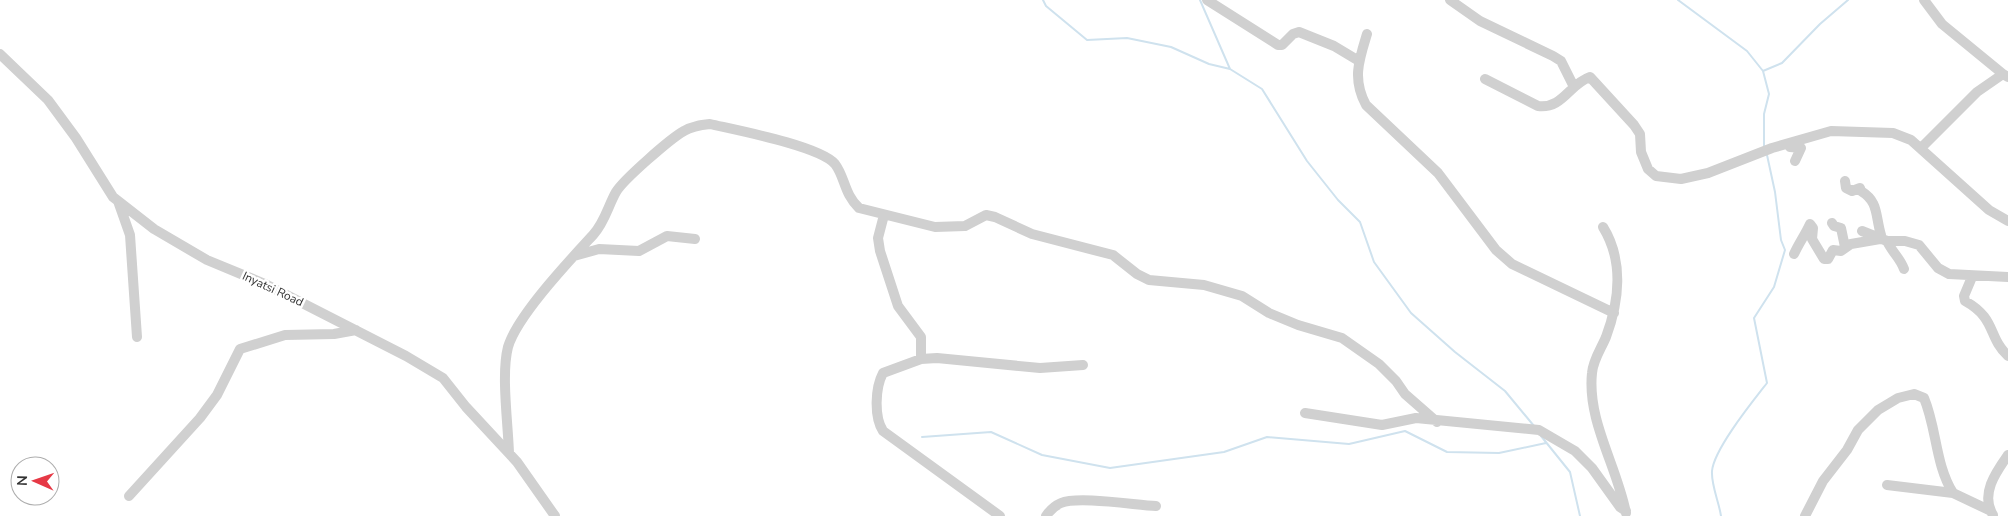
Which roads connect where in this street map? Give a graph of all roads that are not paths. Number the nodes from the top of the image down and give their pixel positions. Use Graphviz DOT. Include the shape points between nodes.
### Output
graph roads {
  1 [pos="1207,0"];
  2 [pos="1450,0"];
  3 [pos="1924,0"];
  4 [pos="1367,34"];
  5 [pos="0,54"];
  6 [pos="1358,61"];
  7 [pos="2006,76"];
  8 [pos="1485,79"];
  9 [pos="1573,85"];
  10 [pos="1777,147"];
  11 [pos="1921,148"];
  12 [pos="1795,160"];
  13 [pos="1846,181"];
  14 [pos="118,201"];
  15 [pos="884,215"];
  16 [pos="2008,221"];
  17 [pos="1832,223"];
  18 [pos="1603,227"];
  19 [pos="1862,231"];
  20 [pos="695,239"];
  21 [pos="1883,240"];
  22 [pos="1845,247"];
  23 [pos="1794,254"];
  24 [pos="571,258"];
  25 [pos="1904,268"];
  26 [pos="1972,276"];
  27 [pos="2008,277"];
  28 [pos="1614,313"];
  29 [pos="356,330"];
  30 [pos="137,337"];
  31 [pos="2008,356"];
  32 [pos="921,359"];
  33 [pos="1083,365"];
  34 [pos="1305,413"];
  35 [pos="1437,422"];
  36 [pos="509,453"];
  37 [pos="2008,455"];
  38 [pos="1888,485"];
  39 [pos="1954,493"];
  40 [pos="129,496"];
  41 [pos="1156,506"];
  42 [pos="1626,513"];
  43 [pos="1992,513"];
  44 [pos="554,516"];
  45 [pos="1000,516"];
  46 [pos="1046,516"];
  47 [pos="1805,516"];
  1 -- 6 [label="street" via="1278,45 1299,32 1334,46"];
  2 -- 9 [label="street" via="1480,21 1561,61"];
  3 -- 7 [label="street" via="1942,24"];
  4 -- 6 [label="street"];
  5 -- 14 [label="street, Inyatsi Road" via="48,100"];
  6 -- 28 [label="street" via="1359,92 1366,104 1438,173 1496,250 1512,264"];
  7 -- 11 [label="street" via="1976,92"];
  8 -- 9 [label="street" via="1545,107 1564,98"];
  9 -- 10 [label="street" via="1590,77 1594,80 1640,134 1641,152 1648,170 1656,176 1682,179 1708,173"];
  10 -- 11 [label="street" via="1831,131 1893,133"];
  10 -- 12 [label="street" via="1801,148"];
  11 -- 16 [label="street" via="1989,210"];
  13 -- 21 [label="street" via="1846,188 1860,188 1874,201"];
  14 -- 29 [label="street, Inyatsi Road" via="154,229 207,260 265,284"];
  14 -- 30 [label="street" via="130,235"];
  15 -- 24 [label="street" via="859,208 849,199 835,164 818,152 710,124 683,131 627,180 616,191 595,234"];
  15 -- 32 [label="street" via="878,238 880,251 898,306 920,337"];
  15 -- 35 [label="street" via="935,227 965,226 986,215 995,217 1040,236 1113,255 1149,280 1204,285 1242,296 1298,325 1342,338 1379,364 1410,399"];
  17 -- 22 [label="street" via="1841,228"];
  18 -- 28 [label="street" via="1618,273"];
  19 -- 21 [label="street"];
  20 -- 24 [label="street" via="667,236 639,251 599,250"];
  21 -- 22 [label="street"];
  21 -- 25 [label="street"];
  21 -- 26 [label="street" via="1918,245 1938,268 1949,274"];
  22 -- 23 [label="street" via="1841,252 1833,250 1828,259 1824,259 1812,239 1810,224"];
  24 -- 36 [label="street" via="518,327 509,346 506,362"];
  26 -- 27 [label="street"];
  26 -- 31 [label="street" via="1965,301 1987,318 2001,350"];
  28 -- 42 [label="street" via="1592,369 1591,385 1597,421"];
  29 -- 36 [label="street, Inyatsi Road" via="443,378"];
  29 -- 40 [label="street" via="284,335 240,349 200,418"];
  32 -- 33 [label="street" via="1040,368"];
  32 -- 45 [label="street" via="883,373 878,386 878,424 883,431"];
  34 -- 35 [label="street" via="1382,425 1416,418"];
  35 -- 42 [label="street" via="1539,430 1575,451"];
  36 -- 44 [label="street, Inyatsi Road"];
  37 -- 43 [label="street" via="1990,487 1988,499"];
  38 -- 39 [label="street"];
  39 -- 43 [label="street"];
  39 -- 47 [label="street" via="1939,461 1931,414 1924,398 1914,394 1898,398 1878,410 1858,430"];
  41 -- 46 [label="street" via="1062,502"];
}
